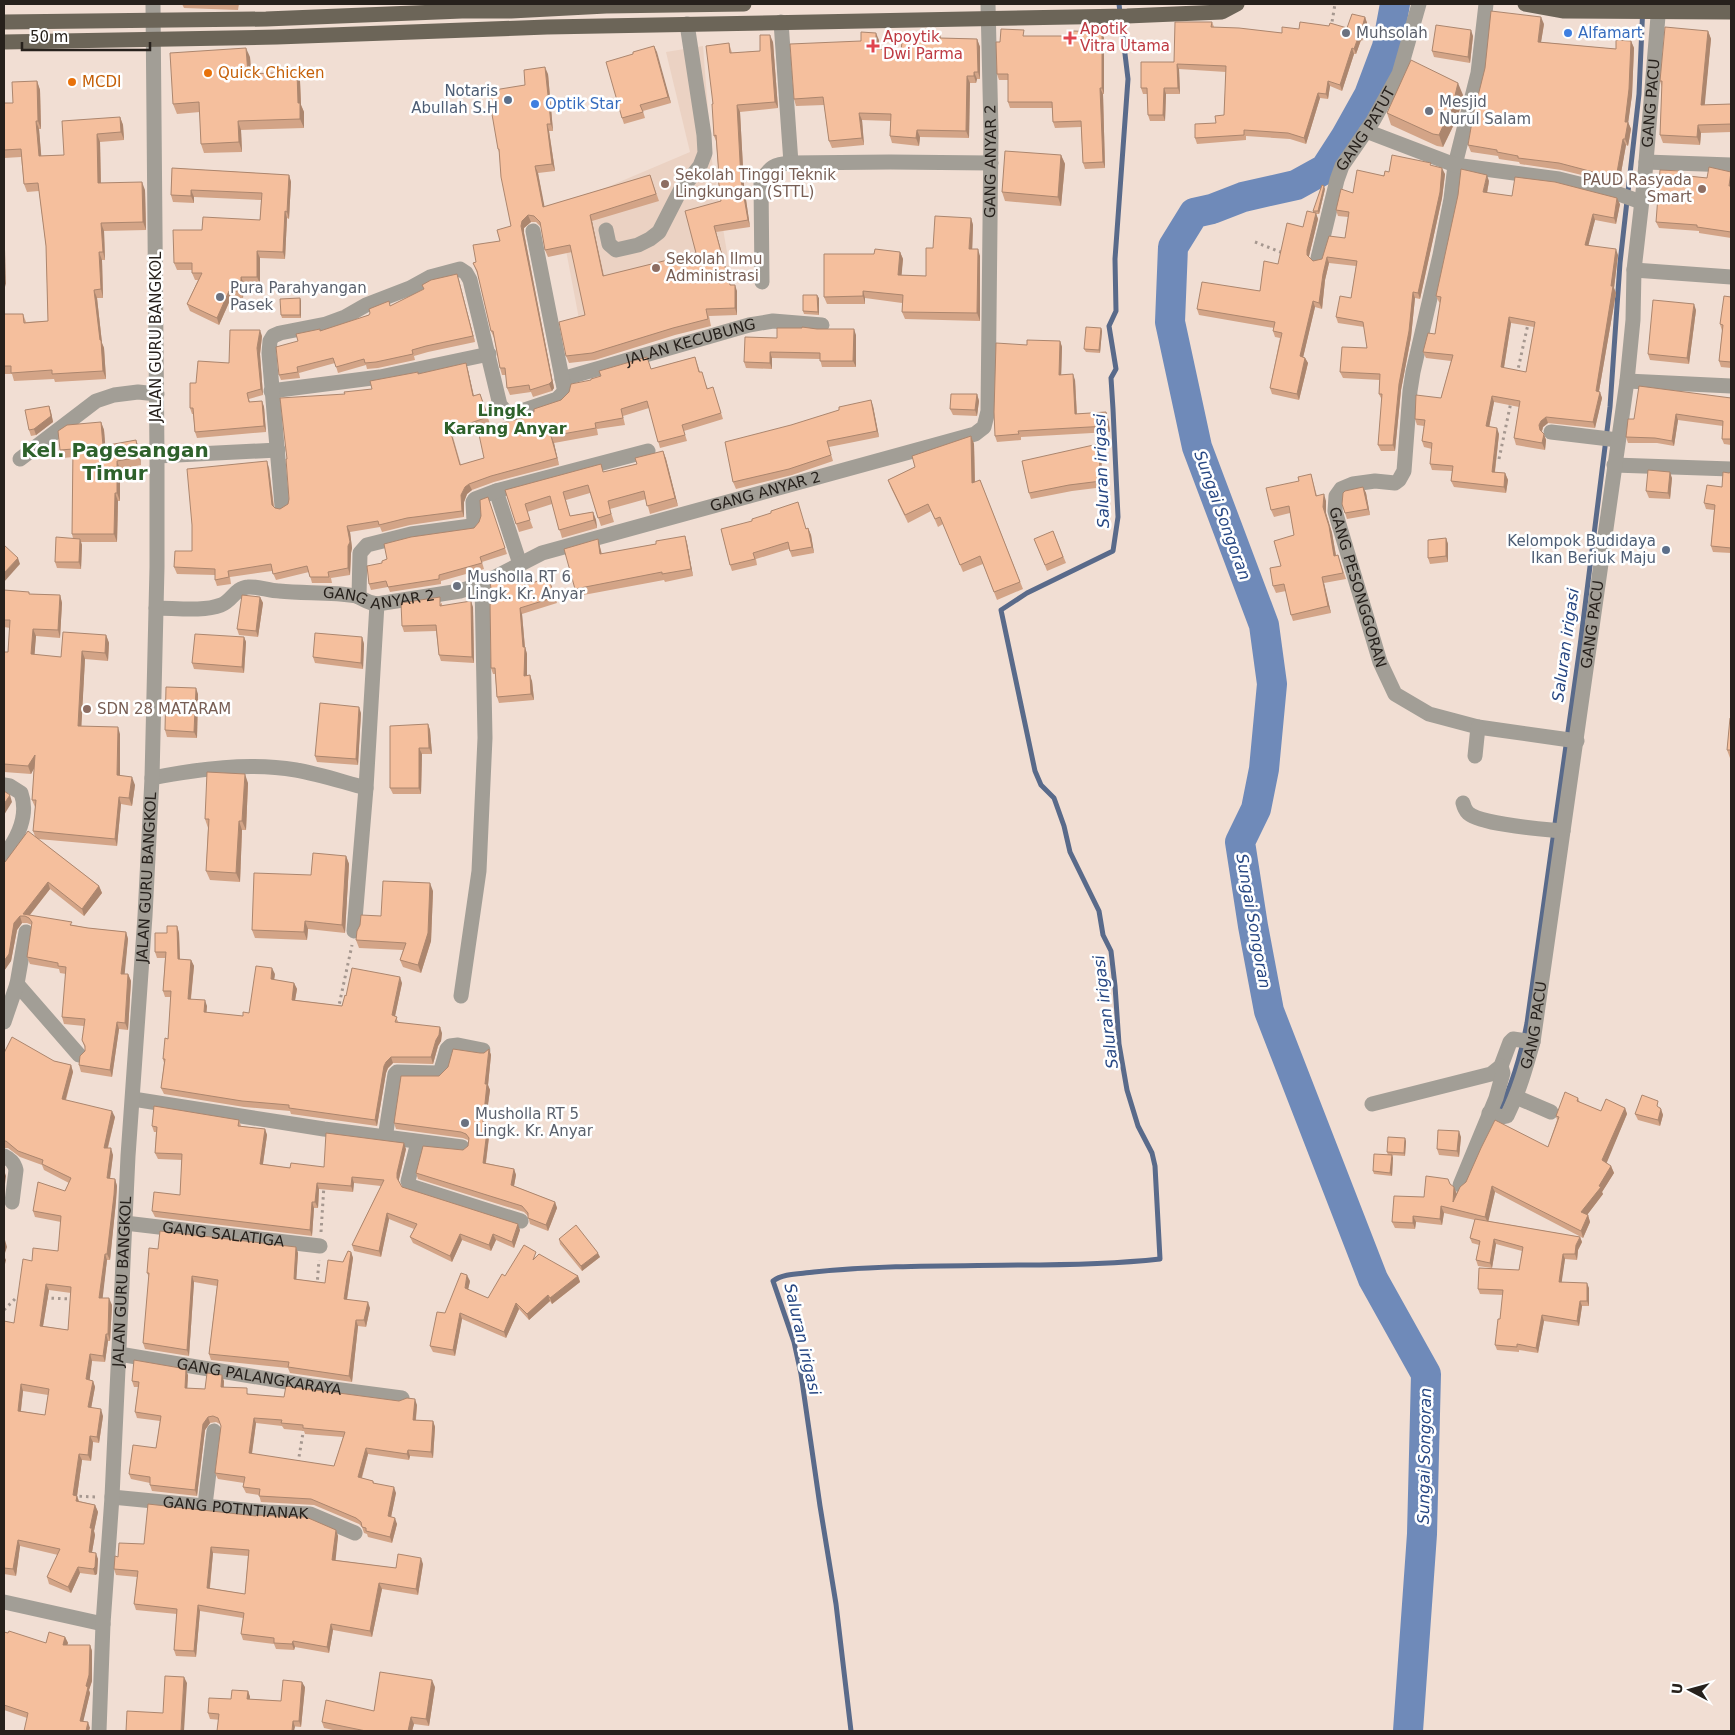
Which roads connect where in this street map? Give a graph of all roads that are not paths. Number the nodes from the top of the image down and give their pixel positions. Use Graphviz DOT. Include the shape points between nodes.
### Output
graph roads {
  1 [pos="153,4"];
  2 [pos="720,4"];
  3 [pos="744,4"];
  4 [pos="988,4"];
  5 [pos="1237,4"];
  6 [pos="1418,4"];
  7 [pos="1486,4"];
  8 [pos="1525,4"];
  9 [pos="500,7"];
  10 [pos="1657,9"];
  11 [pos="1731,12"];
  12 [pos="988,19"];
  13 [pos="153,21"];
  14 [pos="4,22"];
  15 [pos="782,22"];
  16 [pos="721,23"];
  17 [pos="687,24"];
  18 [pos="500,29"];
  19 [pos="154,40"];
  20 [pos="4,42"];
  21 [pos="1366,131"];
  22 [pos="1646,162"];
  23 [pos="791,163"];
  24 [pos="991,163"];
  25 [pos="1731,164"];
  26 [pos="1455,165"];
  27 [pos="1637,200"];
  28 [pos="606,230"];
  29 [pos="532,232"];
  30 [pos="1318,258"];
  31 [pos="1634,270"];
  32 [pos="1731,277"];
  33 [pos="762,282"];
  34 [pos="822,325"];
  35 [pos="489,354"];
  36 [pos="1627,381"];
  37 [pos="563,383"];
  38 [pos="1731,386"];
  39 [pos="271,392"];
  40 [pos="157,394"];
  41 [pos="1551,432"];
  42 [pos="1609,439"];
  43 [pos="278,450"];
  44 [pos="648,451"];
  45 [pos="157,456"];
  46 [pos="20,458"];
  47 [pos="1614,465"];
  48 [pos="1731,469"];
  49 [pos="496,491"];
  50 [pos="282,506"];
  51 [pos="520,564"];
  52 [pos="482,584"];
  53 [pos="358,597"];
  54 [pos="377,604"];
  55 [pos="156,608"];
  56 [pos="1478,727"];
  57 [pos="1568,740"];
  58 [pos="1475,756"];
  59 [pos="152,778"];
  60 [pos="4,785"];
  61 [pos="366,788"];
  62 [pos="1463,803"];
  63 [pos="1556,830"];
  64 [pos="4,856"];
  65 [pos="354,931"];
  66 [pos="26,932"];
  67 [pos="17,984"];
  68 [pos="461,996"];
  69 [pos="4,1022"];
  70 [pos="1527,1040"];
  71 [pos="483,1050"];
  72 [pos="79,1055"];
  73 [pos="1501,1066"];
  74 [pos="1516,1097"];
  75 [pos="133,1099"];
  76 [pos="1372,1104"];
  77 [pos="1551,1112"];
  78 [pos="1494,1115"];
  79 [pos="385,1138"];
  80 [pos="418,1142"];
  81 [pos="462,1147"];
  82 [pos="4,1156"];
  83 [pos="1460,1185"];
  84 [pos="12,1202"];
  85 [pos="521,1221"];
  86 [pos="125,1223"];
  87 [pos="320,1246"];
  88 [pos="119,1354"];
  89 [pos="402,1398"];
  90 [pos="214,1431"];
  91 [pos="112,1497"];
  92 [pos="205,1505"];
  93 [pos="355,1533"];
  94 [pos="4,1602"];
  95 [pos="103,1624"];
  96 [pos="99,1731"];
  1 -- 13 [label="street, JALAN GURU BANGKOL"];
  2 -- 3 [label="main road"];
  2 -- 9 [label="main road"];
  2 -- 16 [label="street"];
  4 -- 12 [label="street, GANG ANYAR 2"];
  5 -- 12 [label="main road" via="1222,12"];
  6 -- 21 [label="street, GANG PATUT" via="1399,74"];
  7 -- 26 [label="street" via="1478,73"];
  8 -- 10 [label="main road" via="1564,11 1636,12"];
  9 -- 13 [label="main road"];
  9 -- 18 [label="street"];
  10 -- 11 [label="main road"];
  10 -- 22 [label="street, GANG PACU"];
  12 -- 15 [label="main road"];
  12 -- 24 [label="street, GANG ANYAR 2"];
  13 -- 14 [label="main road"];
  13 -- 19 [label="street, JALAN GURU BANGKOL"];
  15 -- 16 [label="main road"];
  15 -- 23 [label="street"];
  16 -- 17 [label="main road"];
  17 -- 18 [label="main road"];
  17 -- 28 [label="street" via="704,134 705,153 700,166 677,197 659,232 650,239 616,250 609,244"];
  18 -- 19 [label="main road"];
  19 -- 20 [label="main road"];
  19 -- 40 [label="street, JALAN GURU BANGKOL"];
  21 -- 26 [label="street"];
  21 -- 30 [label="street, GANG PATUT" via="1346,158 1337,180"];
  22 -- 25 [label="street"];
  22 -- 27 [label="street, GANG PACU"];
  23 -- 24 [label="street"];
  23 -- 33 [label="street" via="769,168 760,181"];
  24 -- 51 [label="street, GANG ANYAR 2" via="988,411 984,427 965,438 542,553"];
  26 -- 27 [label="street" via="1559,179"];
  26 -- 56 [label="street, GANG PESONGGORAN" via="1413,372 1404,471 1395,483 1375,481 1353,484 1341,490 1336,496 1334,511 1380,662 1395,694 1429,714"];
  27 -- 31 [label="street, GANG PACU"];
  29 -- 37 [label="street"];
  31 -- 32 [label="street"];
  31 -- 36 [label="street, GANG PACU"];
  34 -- 37 [label="street, JALAN KECUBUNG" via="773,321 749,325"];
  35 -- 37 [label="street, JALAN KECUBUNG" via="498,397 507,414 557,399 564,392"];
  35 -- 39 [label="street" via="380,377"];
  35 -- 39 [label="street, JALAN KECUBUNG" via="470,280 460,269 430,276 410,288 326,324 273,336 269,353"];
  36 -- 38 [label="street"];
  36 -- 42 [label="street, GANG PACU"];
  39 -- 43 [label="street, JALAN KECUBUNG"];
  40 -- 45 [label="street, JALAN GURU BANGKOL"];
  40 -- 46 [label="street" via="138,392 96,401"];
  41 -- 42 [label="street"];
  42 -- 47 [label="street, GANG PACU"];
  43 -- 45 [label="street"];
  43 -- 50 [label="street, JALAN KECUBUNG"];
  44 -- 49 [label="street"];
  45 -- 55 [label="street, JALAN GURU BANGKOL"];
  47 -- 48 [label="street"];
  47 -- 57 [label="street, GANG PACU"];
  49 -- 51 [label="street"];
  49 -- 53 [label="street" via="475,499 471,526 411,534 366,545 360,553"];
  51 -- 52 [label="street, GANG ANYAR 2"];
  52 -- 54 [label="street, GANG ANYAR 2" via="460,592"];
  52 -- 68 [label="street" via="486,738 479,872"];
  53 -- 54 [label="street, GANG ANYAR 2"];
  53 -- 55 [label="street, GANG ANYAR 2" via="252,586 234,592 226,603 218,607"];
  54 -- 61 [label="street"];
  55 -- 59 [label="street, JALAN GURU BANGKOL"];
  56 -- 57 [label="street, GANG PESONGGORAN"];
  56 -- 58 [label="street"];
  57 -- 63 [label="street, GANG PACU"];
  59 -- 61 [label="street" via="251,766 296,770"];
  59 -- 75 [label="street, JALAN GURU BANGKOL"];
  60 -- 64 [label="street" via="21,793 23,809 21,825"];
  61 -- 65 [label="street"];
  62 -- 63 [label="street" via="1466,812 1488,821"];
  63 -- 70 [label="street, GANG PACU"];
  66 -- 67 [label="street"];
  67 -- 69 [label="street"];
  67 -- 72 [label="street"];
  70 -- 73 [label="street" via="1513,1039"];
  70 -- 74 [label="street, GANG PACU" via="1524,1076"];
  71 -- 79 [label="street" via="450,1046 438,1073 397,1072 393,1078"];
  73 -- 76 [label="street" via="1481,1077"];
  73 -- 78 [label="street" via="1503,1073"];
  74 -- 77 [label="street"];
  74 -- 78 [label="street, GANG PACU" via="1507,1116"];
  75 -- 79 [label="street"];
  75 -- 86 [label="street, JALAN GURU BANGKOL"];
  78 -- 83 [label="street"];
  79 -- 80 [label="street"];
  80 -- 81 [label="street"];
  80 -- 85 [label="street" via="408,1180 410,1186"];
  82 -- 84 [label="street" via="10,1159 16,1170"];
  86 -- 87 [label="street, GANG SALATIGA"];
  86 -- 88 [label="street, JALAN GURU BANGKOL"];
  88 -- 89 [label="street, GANG PALANGKARAYA"];
  88 -- 91 [label="street, JALAN GURU BANGKOL"];
  90 -- 92 [label="street"];
  91 -- 92 [label="street, GANG POTNTIANAK"];
  91 -- 95 [label="street, JALAN GURU BANGKOL"];
  92 -- 93 [label="street, GANG POTNTIANAK" via="310,1514"];
  94 -- 95 [label="street"];
  95 -- 96 [label="street, JALAN GURU BANGKOL"];
}
